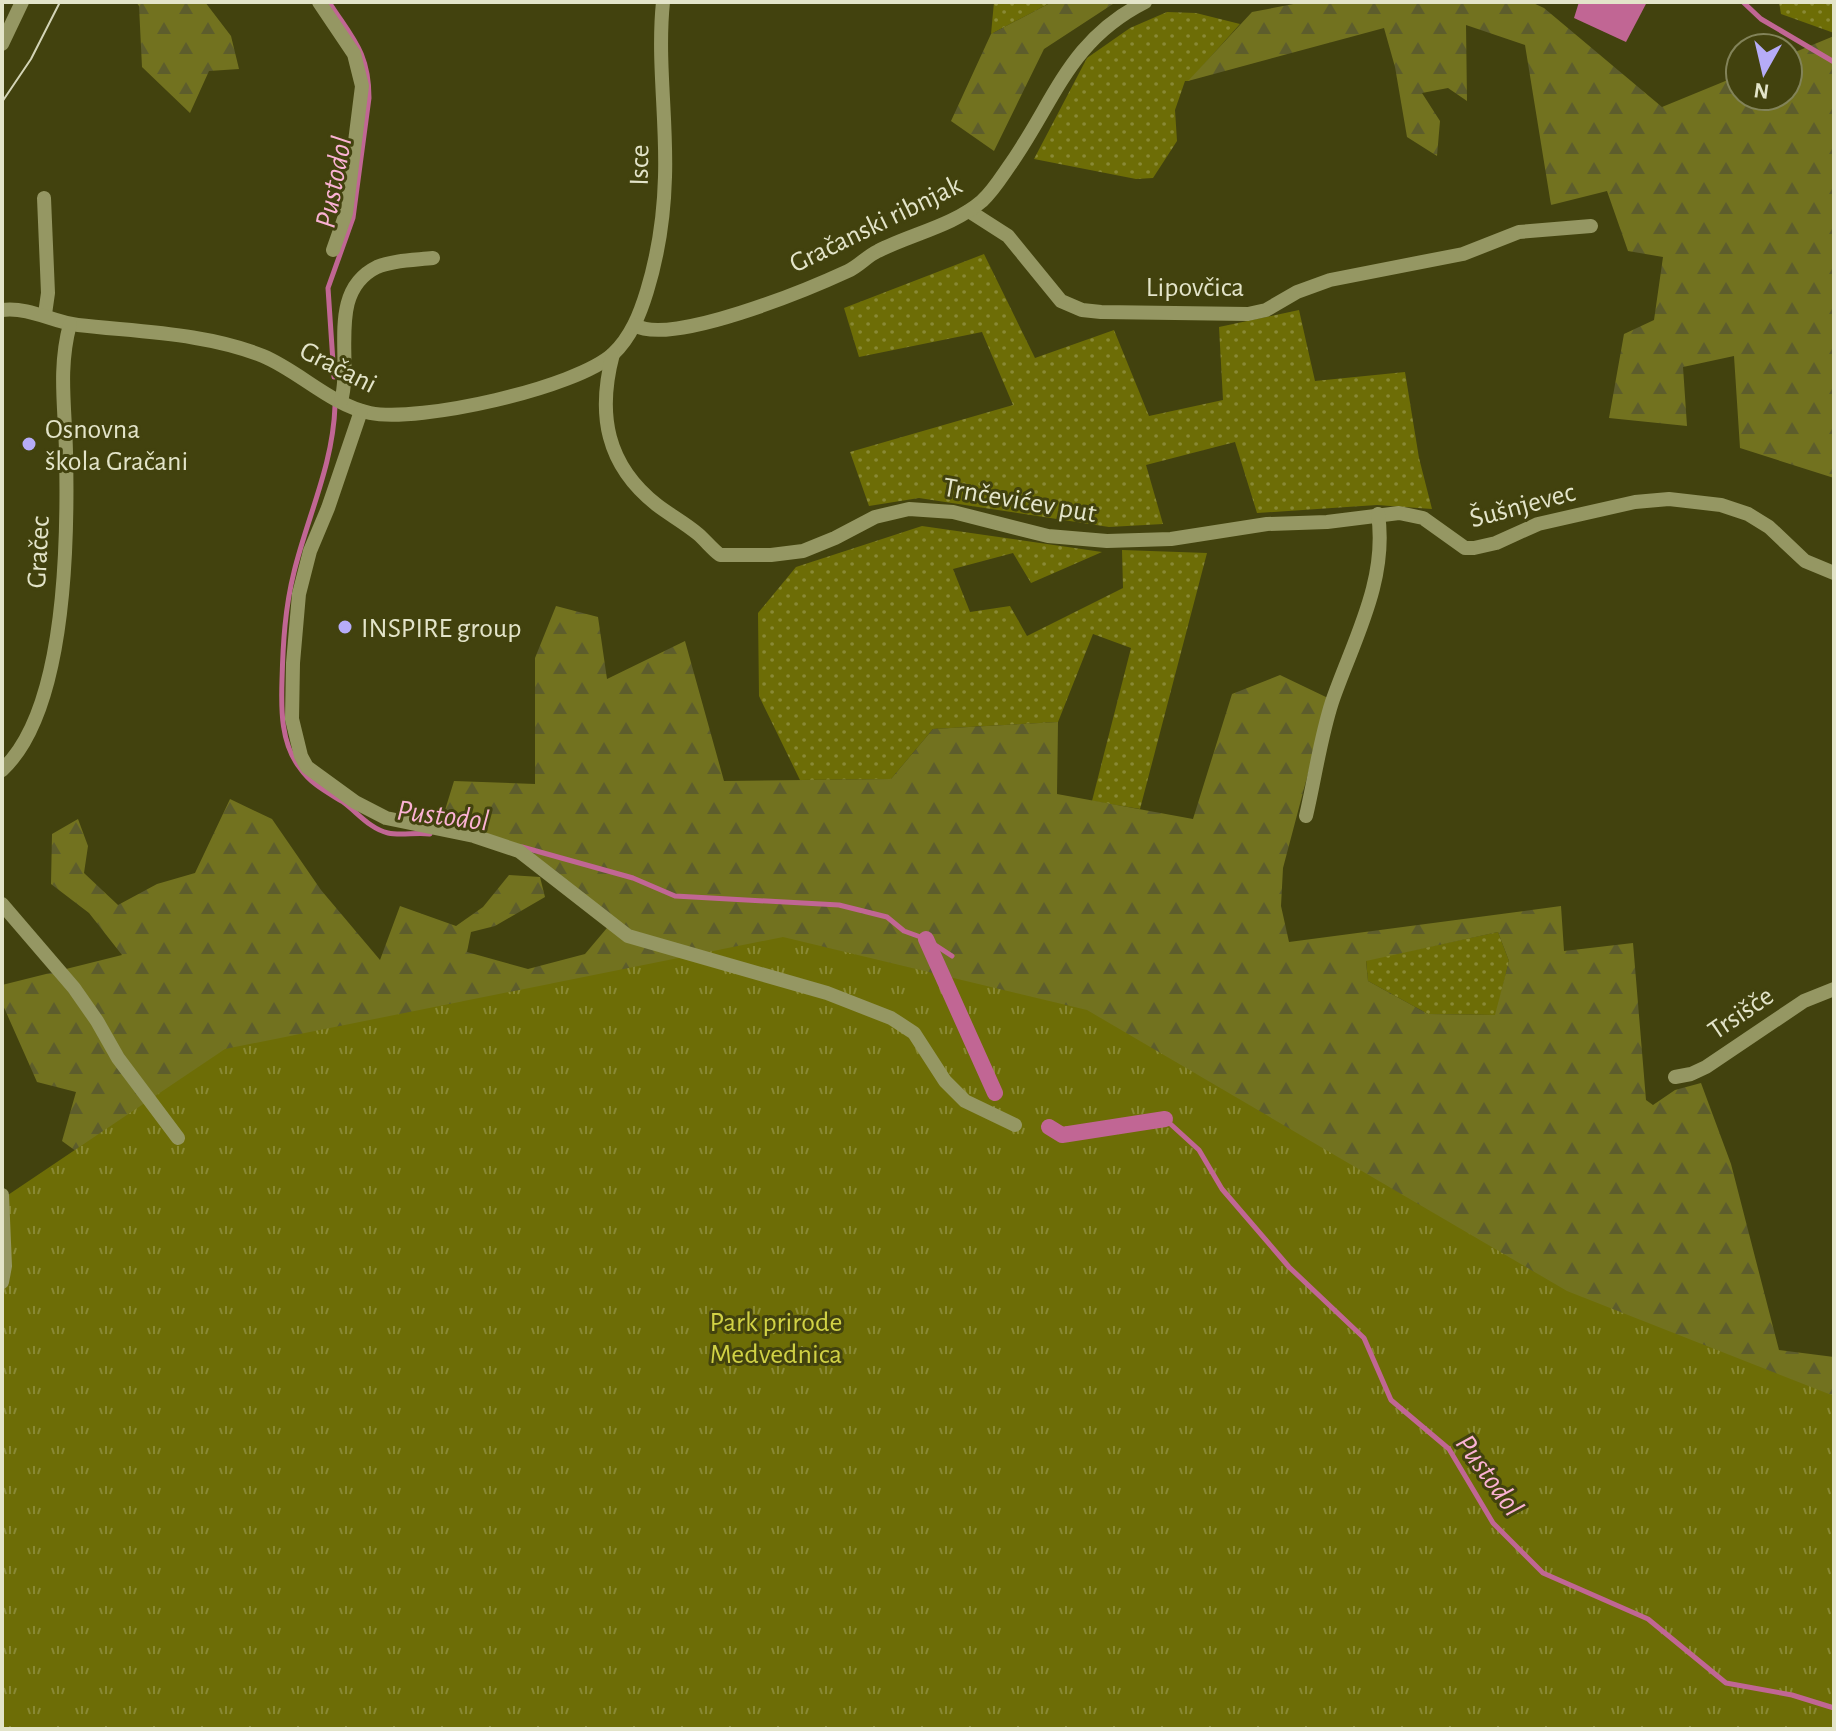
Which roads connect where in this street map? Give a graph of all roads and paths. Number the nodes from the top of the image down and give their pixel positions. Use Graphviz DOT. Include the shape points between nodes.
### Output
graph roads {
  1 [pos="22,2"];
  2 [pos="319,2"];
  3 [pos="663,2"];
  4 [pos="1145,2"];
  5 [pos="2,44"];
  6 [pos="44,198"];
  7 [pos="969,211"];
  8 [pos="1591,226"];
  9 [pos="333,250"];
  10 [pos="433,258"];
  11 [pos="2,310"];
  12 [pos="45,314"];
  13 [pos="70,324"];
  14 [pos="635,325"];
  15 [pos="613,354"];
  16 [pos="581,373"];
  17 [pos="604,399"];
  18 [pos="341,401"];
  19 [pos="361,411"];
  20 [pos="1378,514"];
  21 [pos="1834,573"];
  22 [pos="8,758"];
  23 [pos="2,770"];
  24 [pos="1306,816"];
  25 [pos="2,904"];
  26 [pos="1834,989"];
  27 [pos="1675,1077"];
  28 [pos="1015,1125"];
  29 [pos="178,1138"];
  30 [pos="2,1195"];
  31 [pos="2,1282"];
  1 -- 5 [label="street"];
  2 -- 9 [label="street" via="354,54 362,86 346,213"];
  3 -- 14 [label="street, Isce" via="662,219"];
  4 -- 7 [label="street, Gračanski ribnjak" via="1087,44 996,186"];
  6 -- 12 [label="street"];
  7 -- 8 [label="street, Lipovčica" via="1008,236 1061,301 1101,312 1248,314 1330,280 1463,254 1519,232"];
  7 -- 14 [label="street, Gračanski ribnjak" via="770,302 667,332"];
  10 -- 18 [label="street" via="376,268 353,288 347,306"];
  11 -- 12 [label="street, Gračani"];
  12 -- 13 [label="street, Gračani"];
  13 -- 18 [label="street, Gračani" via="230,346 273,361"];
  13 -- 22 [label="street, Gračec" via="61,374 66,472 63,579 51,668 40,711"];
  14 -- 15 [label="street, Gračani"];
  15 -- 16 [label="street, Gračani"];
  15 -- 17 [label="street, Trnčevićev put"];
  16 -- 17 [label="street, Trnčevićev put"];
  16 -- 19 [label="street, Gračani" via="451,410"];
  17 -- 20 [label="street, Trnčevićev put" via="615,453 632,483 728,557 803,551 875,517 909,509 953,512 1048,536 1107,541 1171,539"];
  18 -- 19 [label="street, Gračani"];
  19 -- 28 [label="street" via="299,594 292,694 296,740 307,767 386,818 519,851 628,936 827,993 891,1018 914,1033 965,1101"];
  20 -- 21 [label="street, Šušnjevec" via="1423,518 1465,548 1474,548 1538,524 1635,502 1703,502 1759,520 1805,561"];
  20 -- 24 [label="street" via="1381,543 1375,584 1323,734"];
  22 -- 23 [label="street, Gračec"];
  25 -- 29 [label="street" via="74,988"];
  26 -- 27 [label="street, Trsišče" via="1804,1001 1706,1067"];
  30 -- 31 [label="street"];
}
